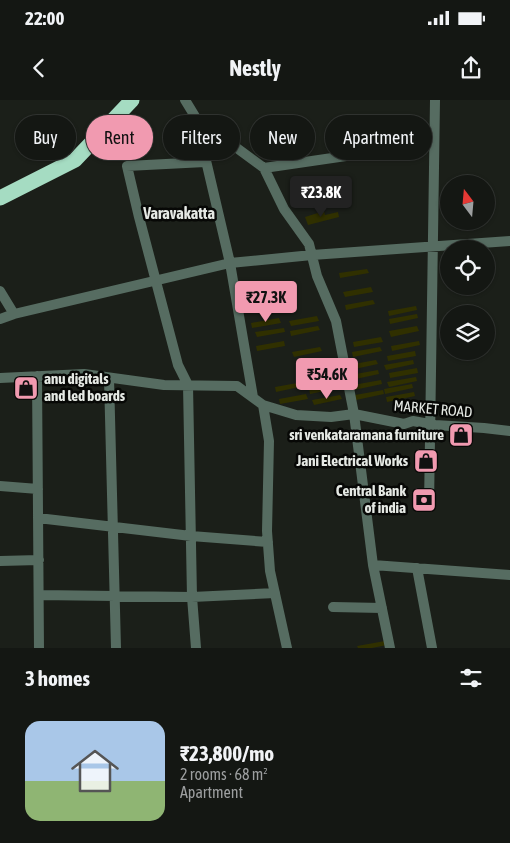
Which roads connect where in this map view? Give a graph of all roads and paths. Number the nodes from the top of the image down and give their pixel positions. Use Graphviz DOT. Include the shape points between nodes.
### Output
graph roads {
  1 [pos="132,100"];
  2 [pos="185,100"];
  3 [pos="435,100"];
  4 [pos="194,115"];
  5 [pos="240,150"];
  6 [pos="325,159"];
  7 [pos="205,162"];
  8 [pos="264,168"];
  9 [pos="0,198"];
  10 [pos="510,241"];
  11 [pos="433,246"];
  12 [pos="312,255"];
  13 [pos="230,263"];
  14 [pos="156,281"];
  15 [pos="0,291"];
  16 [pos="14,314"];
  17 [pos="0,319"];
  18 [pos="37,376"];
  19 [pos="0,378"];
  20 [pos="109,378"];
  21 [pos="188,385"];
  22 [pos="253,397"];
  23 [pos="263,405"];
  24 [pos="354,414"];
  25 [pos="431,423"];
  26 [pos="510,432"];
  27 [pos="0,486"];
  28 [pos="38,489"];
  29 [pos="430,507"];
  30 [pos="38,518"];
  31 [pos="112,527"];
  32 [pos="191,536"];
  33 [pos="268,542"];
  34 [pos="39,560"];
  35 [pos="0,561"];
  36 [pos="373,565"];
  37 [pos="417,568"];
  38 [pos="510,575"];
  39 [pos="275,593"];
  40 [pos="39,595"];
  41 [pos="115,595"];
  42 [pos="192,597"];
  43 [pos="333,607"];
  44 [pos="382,608"];
  45 [pos="283,647"];
  46 [pos="40,648"];
  47 [pos="116,648"];
  48 [pos="196,648"];
  49 [pos="390,648"];
  50 [pos="432,648"];
  1 -- 9 [label="highway" via="74,160"];
  2 -- 4 [label="street"];
  3 -- 11 [label="street"];
  5 -- 8 [label="street"];
  6 -- 8 [label="street"];
  7 -- 13 [label="street"];
  7 -- 14 [label="street" via="127,166"];
  8 -- 12 [label="street" via="284,209 309,244"];
  10 -- 11 [label="street"];
  11 -- 12 [label="street"];
  11 -- 25 [label="street"];
  12 -- 13 [label="street"];
  12 -- 24 [label="street" via="336,321"];
  13 -- 14 [label="street"];
  13 -- 22 [label="street"];
  14 -- 16 [label="street"];
  14 -- 21 [label="street" via="178,366"];
  15 -- 16 [label="street"];
  16 -- 17 [label="street"];
  18 -- 19 [label="street"];
  18 -- 20 [label="street" via="84,374"];
  18 -- 28 [label="street"];
  20 -- 21 [label="street"];
  20 -- 31 [label="street"];
  21 -- 22 [label="street" via="237,386"];
  21 -- 32 [label="street"];
  22 -- 23 [label="street"];
  23 -- 24 [label="street, MARKET ROAD" via="296,415 330,417"];
  23 -- 33 [label="street" via="269,441"];
  24 -- 25 [label="street, MARKET ROAD" via="404,424 413,421"];
  24 -- 36 [label="street"];
  25 -- 26 [label="street, MARKET ROAD"];
  25 -- 29 [label="street"];
  27 -- 28 [label="street"];
  28 -- 30 [label="street"];
  30 -- 31 [label="street"];
  30 -- 34 [label="street"];
  31 -- 32 [label="street"];
  31 -- 41 [label="street"];
  32 -- 33 [label="street"];
  32 -- 42 [label="street"];
  33 -- 39 [label="street"];
  34 -- 35 [label="street"];
  34 -- 40 [label="street"];
  36 -- 37 [label="street"];
  36 -- 44 [label="street"];
  37 -- 38 [label="street"];
  37 -- 50 [label="street"];
  39 -- 42 [label="street"];
  39 -- 45 [label="street"];
  40 -- 41 [label="street"];
  40 -- 46 [label="street"];
  41 -- 42 [label="street"];
  41 -- 47 [label="street"];
  42 -- 48 [label="street"];
  43 -- 44 [label="street"];
  44 -- 49 [label="street"];
}
